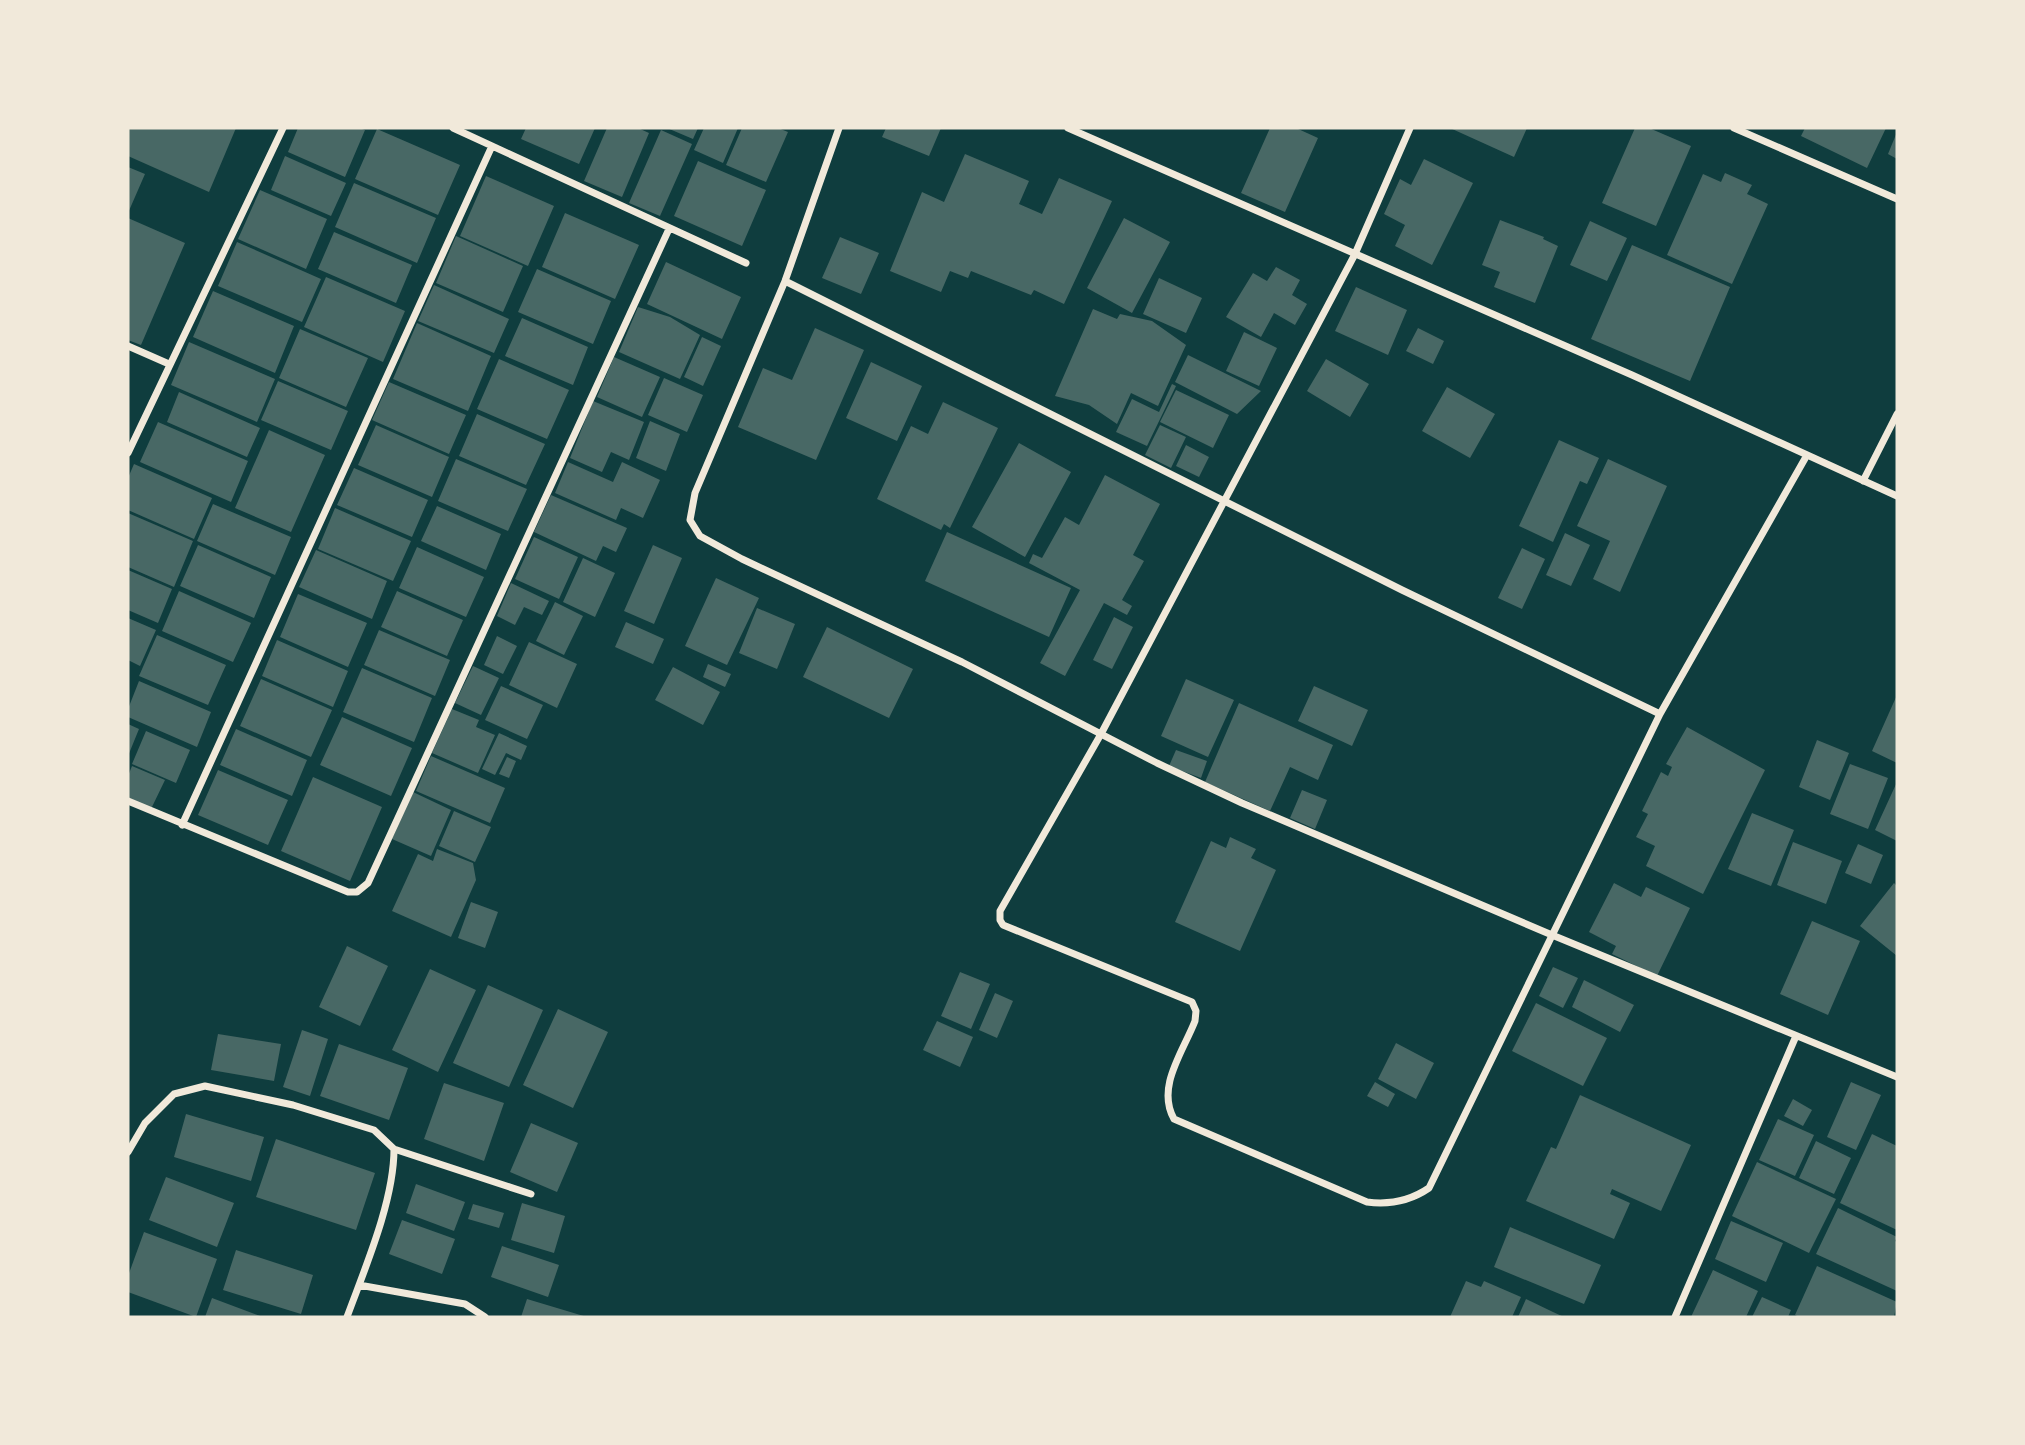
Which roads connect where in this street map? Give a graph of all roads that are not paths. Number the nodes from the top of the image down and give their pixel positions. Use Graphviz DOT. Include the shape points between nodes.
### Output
graph roads {
  1 [pos="283,128"];
  2 [pos="453,128"];
  3 [pos="839,128"];
  4 [pos="1068,128"];
  5 [pos="1410,128"];
  6 [pos="1734,128"];
  7 [pos="492,146"];
  8 [pos="1897,199"];
  9 [pos="668,229"];
  10 [pos="1355,254"];
  11 [pos="746,263"];
  12 [pos="785,281"];
  13 [pos="128,346"];
  14 [pos="169,364"];
  15 [pos="1897,414"];
  16 [pos="128,453"];
  17 [pos="1807,455"];
  18 [pos="1863,481"];
  19 [pos="1897,496"];
  20 [pos="1224,499"];
  21 [pos="1660,714"];
  22 [pos="1101,734"];
  23 [pos="128,801"];
  24 [pos="182,825"];
  25 [pos="1552,935"];
  26 [pos="1796,1036"];
  27 [pos="1897,1077"];
  28 [pos="394,1149"];
  29 [pos="128,1152"];
  30 [pos="531,1194"];
  31 [pos="359,1285"];
  32 [pos="347,1317"];
  33 [pos="485,1317"];
  34 [pos="1675,1317"];
  1 -- 14 [label="street"];
  2 -- 7 [label="street"];
  3 -- 12 [label="street"];
  4 -- 10 [label="street"];
  5 -- 10 [label="street"];
  6 -- 8 [label="street"];
  7 -- 9 [label="street"];
  7 -- 24 [label="street"];
  9 -- 11 [label="street"];
  9 -- 24 [label="street" via="368,883 348,892"];
  10 -- 17 [label="street"];
  10 -- 20 [label="street"];
  12 -- 20 [label="street"];
  12 -- 22 [label="street" via="695,493 690,520 700,536"];
  13 -- 14 [label="street"];
  14 -- 16 [label="street"];
  15 -- 18 [label="street"];
  17 -- 18 [label="street"];
  17 -- 21 [label="street"];
  18 -- 19 [label="street"];
  20 -- 21 [label="street"];
  20 -- 22 [label="street"];
  21 -- 25 [label="street"];
  22 -- 25 [label="street" via="1242,803"];
  22 -- 25 [label="street" via="1000,911 1000,920 1192,1002 1195,1021 1168,1086 1167,1107 1174,1119 1186,1125 1367,1202 1394,1203 1417,1196 1429,1188"];
  23 -- 24 [label="street"];
  25 -- 26 [label="street"];
  26 -- 27 [label="street"];
  26 -- 34 [label="street"];
  28 -- 29 [label="street" via="374,1130 293,1105 205,1086 174,1094 145,1123"];
  28 -- 30 [label="street"];
  28 -- 31 [label="street" via="384,1211"];
  31 -- 32 [label="street"];
  31 -- 33 [label="street" via="465,1304"];
}
